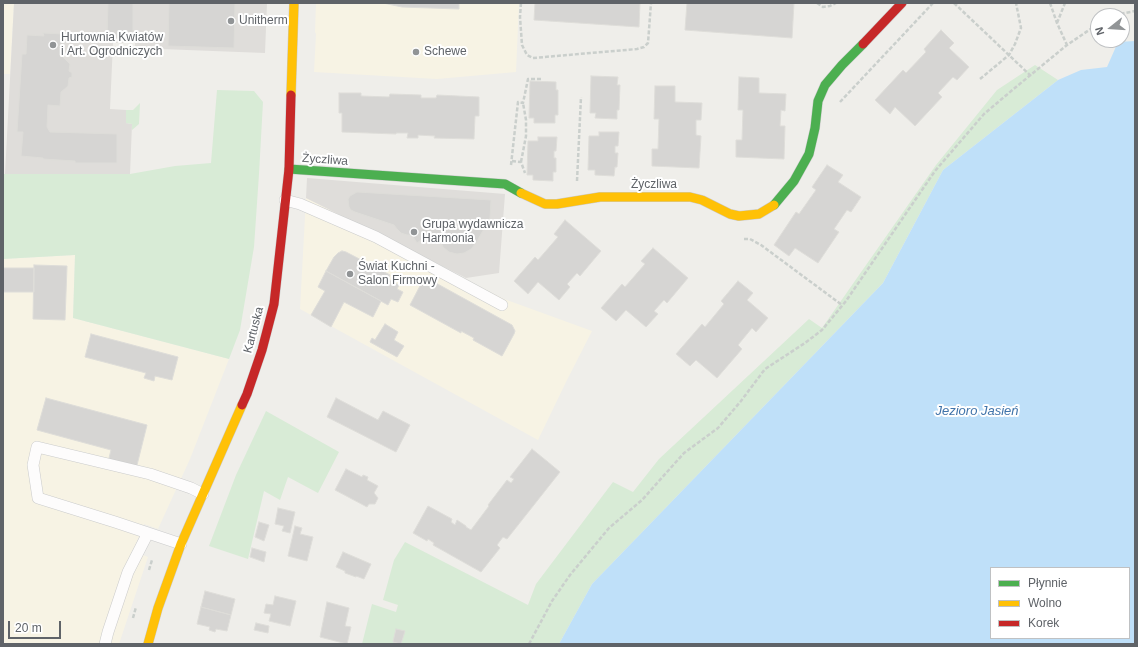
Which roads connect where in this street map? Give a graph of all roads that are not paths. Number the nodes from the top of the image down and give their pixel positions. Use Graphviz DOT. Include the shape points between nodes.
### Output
graph roads {
  1 [pos="294,3"];
  2 [pos="902,3"];
  3 [pos="289,169"];
  4 [pos="285,200"];
  5 [pos="502,305"];
  6 [pos="203,494"];
  7 [pos="148,533"];
  8 [pos="181,544"];
  9 [pos="105,644"];
  10 [pos="148,644"];
  1 -- 3 [label="street, Kartuska"];
  2 -- 3 [label="street, Życzliwa" via="825,85 818,102 809,154 794,181 775,205 759,214 730,214 690,197 600,197 545,204 505,184"];
  3 -- 4 [label="street, Kartuska"];
  4 -- 5 [label="lane" via="376,237"];
  4 -- 6 [label="street, Kartuska" via="274,304 262,350 247,394"];
  6 -- 7 [label="lane" via="150,474 37,448 33,465 38,498"];
  6 -- 8 [label="street, Kartuska"];
  7 -- 8 [label="lane"];
  7 -- 9 [label="lane" via="128,572"];
  8 -- 10 [label="street, Kartuska"];
}
